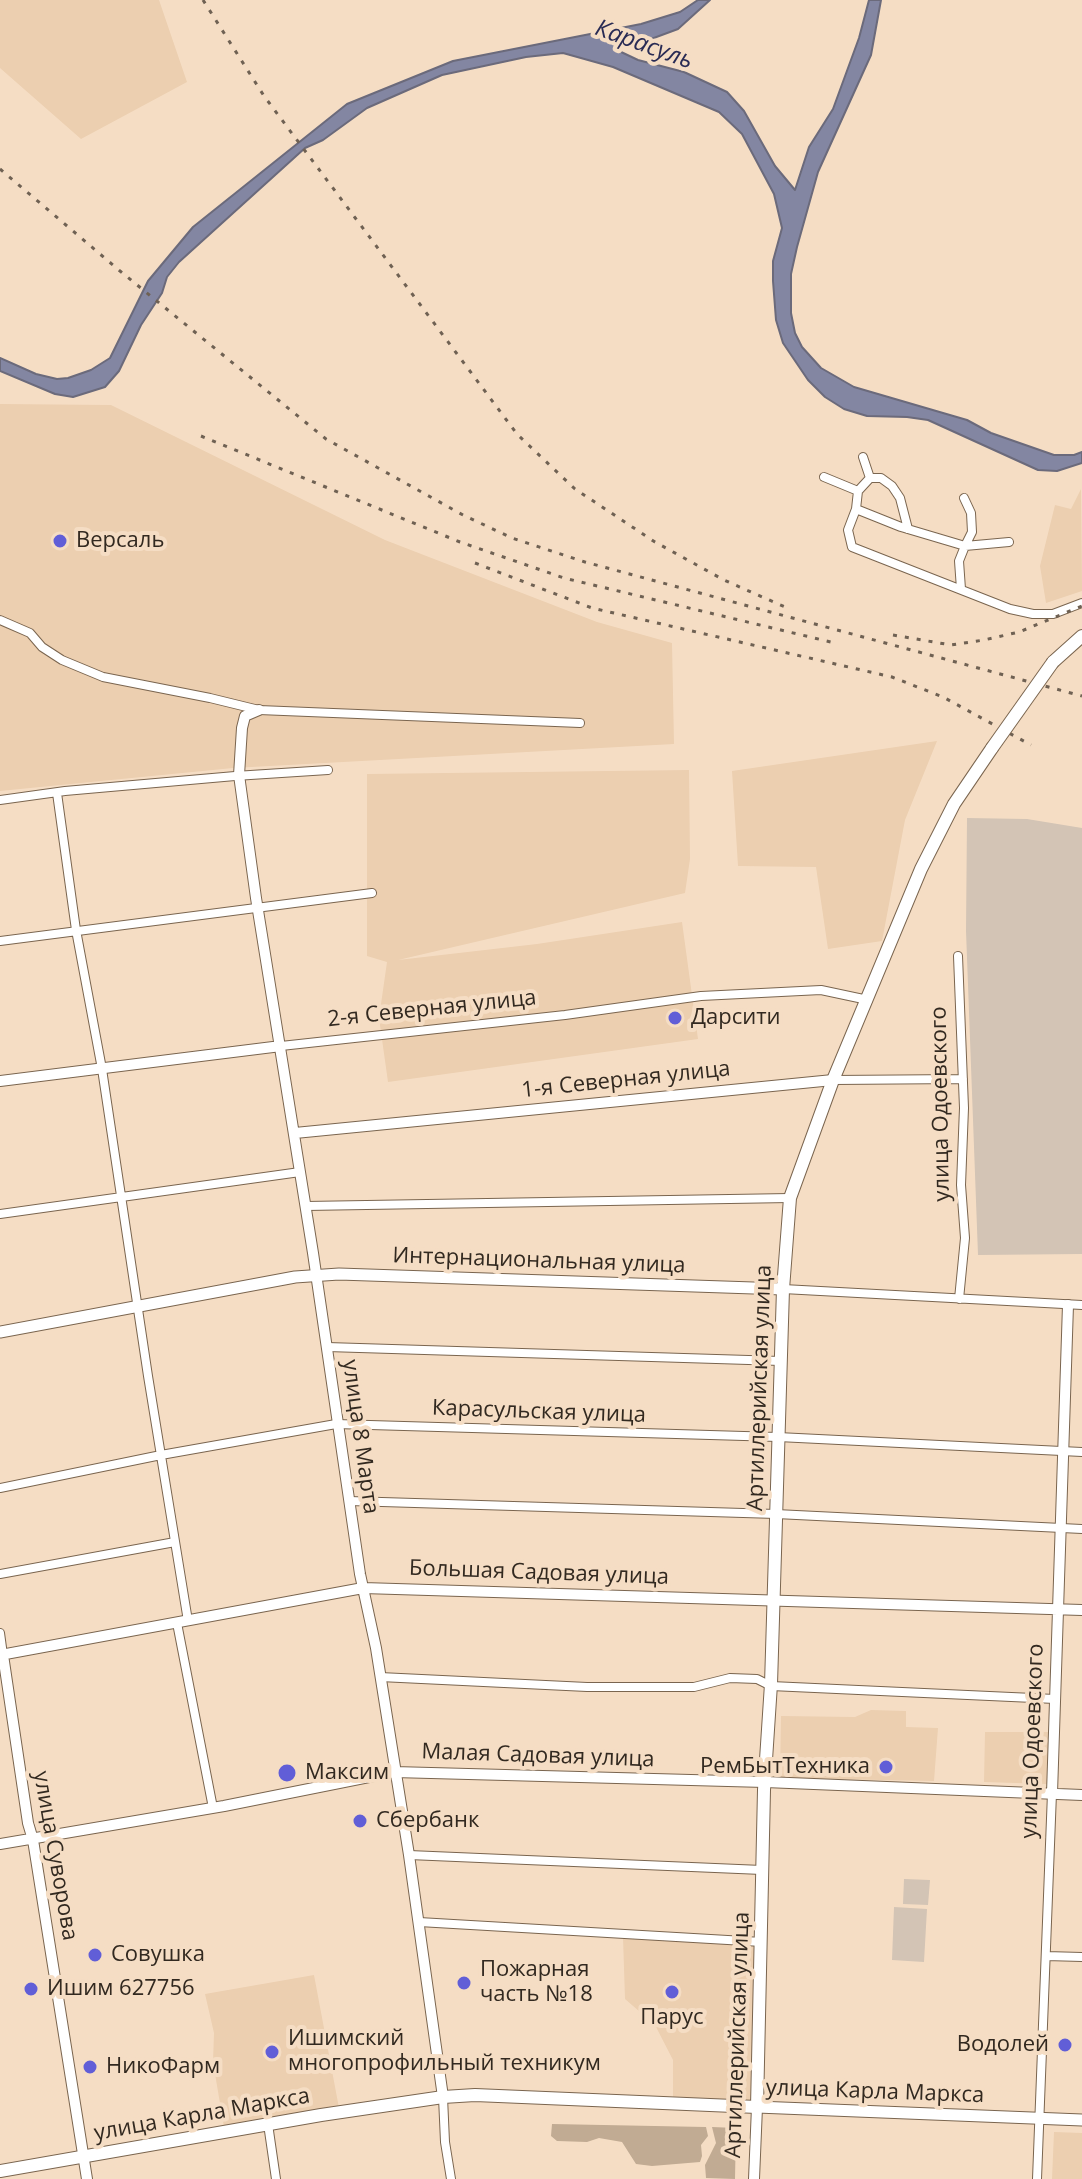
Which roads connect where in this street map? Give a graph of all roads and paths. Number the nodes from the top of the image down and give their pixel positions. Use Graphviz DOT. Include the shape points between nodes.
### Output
graph roads {
  1 [pos="863,457"];
  2 [pos="824,477"];
  3 [pos="870,478"];
  4 [pos="858,491"];
  5 [pos="964,498"];
  6 [pos="856,509"];
  7 [pos="908,529"];
  8 [pos="1009,542"];
  9 [pos="965,546"];
  10 [pos="961,589"];
  11 [pos="1082,603"];
  12 [pos="0,620"];
  13 [pos="1082,636"];
  14 [pos="238,705"];
  15 [pos="259,710"];
  16 [pos="245,716"];
  17 [pos="580,723"];
  18 [pos="328,770"];
  19 [pos="239,775"];
  20 [pos="57,793"];
  21 [pos="0,800"];
  22 [pos="372,893"];
  23 [pos="257,908"];
  24 [pos="76,930"];
  25 [pos="0,941"];
  26 [pos="958,956"];
  27 [pos="868,1000"];
  28 [pos="281,1046"];
  29 [pos="102,1069"];
  30 [pos="963,1079"];
  31 [pos="833,1080"];
  32 [pos="0,1081"];
  33 [pos="295,1133"];
  34 [pos="300,1172"];
  35 [pos="122,1196"];
  36 [pos="790,1198"];
  37 [pos="306,1206"];
  38 [pos="0,1214"];
  39 [pos="316,1275"];
  40 [pos="783,1289"];
  41 [pos="959,1299"];
  42 [pos="1068,1305"];
  43 [pos="1082,1305"];
  44 [pos="139,1306"];
  45 [pos="0,1332"];
  46 [pos="327,1347"];
  47 [pos="781,1361"];
  48 [pos="336,1424"];
  49 [pos="778,1437"];
  50 [pos="1065,1451"];
  51 [pos="1082,1452"];
  52 [pos="161,1455"];
  53 [pos="0,1488"];
  54 [pos="349,1501"];
  55 [pos="776,1514"];
  56 [pos="1061,1529"];
  57 [pos="1082,1529"];
  58 [pos="175,1542"];
  59 [pos="0,1574"];
  60 [pos="363,1588"];
  61 [pos="773,1600"];
  62 [pos="1058,1609"];
  63 [pos="1082,1610"];
  64 [pos="183,1622"];
  65 [pos="0,1633"];
  66 [pos="2,1655"];
  67 [pos="380,1677"];
  68 [pos="771,1686"];
  69 [pos="1055,1699"];
  70 [pos="394,1772"];
  71 [pos="765,1782"];
  72 [pos="1052,1793"];
  73 [pos="1082,1795"];
  74 [pos="213,1808"];
  75 [pos="33,1840"];
  76 [pos="0,1844"];
  77 [pos="409,1855"];
  78 [pos="762,1870"];
  79 [pos="419,1922"];
  80 [pos="762,1942"];
  81 [pos="1046,1956"];
  82 [pos="1082,1957"];
  83 [pos="443,2097"];
  84 [pos="757,2107"];
  85 [pos="1040,2119"];
  86 [pos="1082,2120"];
  87 [pos="268,2124"];
  88 [pos="83,2156"];
  89 [pos="0,2171"];
  90 [pos="87,2179"];
  91 [pos="276,2179"];
  92 [pos="451,2179"];
  93 [pos="754,2179"];
  94 [pos="1037,2179"];
  1 -- 3 [label="street"];
  2 -- 4 [label="street"];
  3 -- 4 [label="street"];
  3 -- 7 [label="street" via="892,486"];
  4 -- 6 [label="street"];
  5 -- 9 [label="street" via="972,532"];
  6 -- 7 [label="street"];
  6 -- 10 [label="street" via="848,530 852,547"];
  7 -- 9 [label="street"];
  8 -- 9 [label="street"];
  9 -- 10 [label="street" via="959,561"];
  10 -- 11 [label="street" via="1033,614 1053,614"];
  12 -- 14 [label="street" via="30,633 62,660 103,677"];
  13 -- 27 [label="main road, Артиллерийская улица, bridge" via="1053,662 954,804 921,869"];
  14 -- 15 [label="street"];
  14 -- 16 [label="street"];
  15 -- 16 [label="street"];
  15 -- 17 [label="street"];
  16 -- 19 [label="street, улица 8 Марта"];
  18 -- 19 [label="street"];
  19 -- 20 [label="street"];
  19 -- 23 [label="street, улица 8 Марта"];
  20 -- 21 [label="street"];
  20 -- 24 [label="street"];
  22 -- 23 [label="street"];
  23 -- 24 [label="street"];
  23 -- 28 [label="street, улица 8 Марта"];
  24 -- 25 [label="street"];
  24 -- 29 [label="street"];
  26 -- 30 [label="street, улица Одоевского"];
  27 -- 28 [label="street, 2-я Северная улица" via="821,990 701,996"];
  27 -- 31 [label="main road, Артиллерийская улица"];
  28 -- 29 [label="street, 2-я Северная улица"];
  28 -- 33 [label="street, улица 8 Марта"];
  29 -- 32 [label="street, 2-я Северная улица"];
  29 -- 35 [label="street"];
  30 -- 31 [label="street, 1-я Северная улица"];
  30 -- 41 [label="street, улица Одоевского" via="965,1238"];
  31 -- 33 [label="street, 1-я Северная улица"];
  31 -- 36 [label="main road, Артиллерийская улица"];
  33 -- 34 [label="street, улица 8 Марта"];
  34 -- 35 [label="street"];
  34 -- 37 [label="street, улица 8 Марта"];
  35 -- 38 [label="street"];
  35 -- 44 [label="street"];
  36 -- 37 [label="street"];
  36 -- 40 [label="main road, Артиллерийская улица"];
  37 -- 39 [label="street, улица 8 Марта"];
  39 -- 40 [label="main road, Интернациональная улица"];
  39 -- 44 [label="main road, Интернациональная улица"];
  39 -- 46 [label="street, улица 8 Марта"];
  40 -- 41 [label="street, Интернациональная улица"];
  40 -- 47 [label="main road, Артиллерийская улица"];
  41 -- 42 [label="street, Интернациональная улица"];
  42 -- 43 [label="street, Интернациональная улица"];
  42 -- 50 [label="street, улица Одоевского"];
  44 -- 45 [label="main road, Интернациональная улица"];
  44 -- 52 [label="street"];
  46 -- 47 [label="street"];
  46 -- 48 [label="street, улица 8 Марта"];
  47 -- 49 [label="main road, Артиллерийская улица"];
  48 -- 49 [label="street, Карасульская улица"];
  48 -- 52 [label="street, Карасульская улица"];
  48 -- 54 [label="street, улица 8 Марта"];
  49 -- 50 [label="street, Карасульская улица"];
  49 -- 55 [label="main road, Артиллерийская улица"];
  50 -- 51 [label="street, Карасульская улица"];
  50 -- 56 [label="street, улица Одоевского"];
  52 -- 53 [label="street, Карасульская улица"];
  52 -- 58 [label="street"];
  54 -- 55 [label="street"];
  54 -- 60 [label="street, улица 8 Марта"];
  55 -- 56 [label="street"];
  55 -- 61 [label="main road, Артиллерийская улица"];
  56 -- 57 [label="street"];
  56 -- 62 [label="street, улица Одоевского"];
  58 -- 59 [label="street"];
  58 -- 64 [label="street"];
  60 -- 61 [label="street, Большая Садовая улица"];
  60 -- 64 [label="street, Большая Садовая улица"];
  60 -- 67 [label="street, улица 8 Марта"];
  61 -- 62 [label="street, Большая Садовая улица"];
  61 -- 68 [label="main road, Артиллерийская улица"];
  62 -- 63 [label="street, Большая Садовая улица"];
  62 -- 69 [label="street, улица Одоевского"];
  64 -- 66 [label="street, Большая Садовая улица"];
  64 -- 74 [label="street"];
  65 -- 66 [label="street, улица Суворова"];
  66 -- 75 [label="street, улица Суворова"];
  67 -- 68 [label="street" via="587,1687 694,1687 730,1678 757,1679"];
  67 -- 70 [label="street, улица 8 Марта"];
  68 -- 69 [label="street"];
  68 -- 71 [label="main road, Артиллерийская улица"];
  69 -- 72 [label="street, улица Одоевского"];
  70 -- 71 [label="street, Малая Садовая улица"];
  70 -- 74 [label="street, Малая Садовая улица"];
  70 -- 77 [label="street, улица 8 Марта"];
  71 -- 72 [label="street, Малая Садовая улица"];
  71 -- 78 [label="main road, Артиллерийская улица"];
  72 -- 73 [label="street, Малая Садовая улица"];
  72 -- 81 [label="street, улица Одоевского"];
  74 -- 75 [label="street, Малая Садовая улица"];
  75 -- 76 [label="street, Малая Садовая улица"];
  75 -- 88 [label="street, улица Суворова"];
  77 -- 78 [label="street"];
  77 -- 79 [label="street, улица 8 Марта"];
  78 -- 80 [label="main road, Артиллерийская улица"];
  79 -- 80 [label="street"];
  79 -- 83 [label="street, улица 8 Марта"];
  80 -- 84 [label="main road, Артиллерийская улица"];
  81 -- 82 [label="street"];
  81 -- 85 [label="street, улица Одоевского"];
  83 -- 84 [label="main road, улица Карла Маркса"];
  83 -- 87 [label="main road, улица Карла Маркса"];
  83 -- 92 [label="street, улица 8 Марта"];
  84 -- 85 [label="main road, улица Карла Маркса"];
  84 -- 93 [label="street, Артиллерийская улица"];
  85 -- 86 [label="main road, улица Карла Маркса"];
  85 -- 94 [label="street, улица Одоевского"];
  87 -- 88 [label="main road, улица Карла Маркса"];
  87 -- 91 [label="street"];
  88 -- 89 [label="main road, улица Карла Маркса"];
  88 -- 90 [label="street, улица Суворова"];
}
